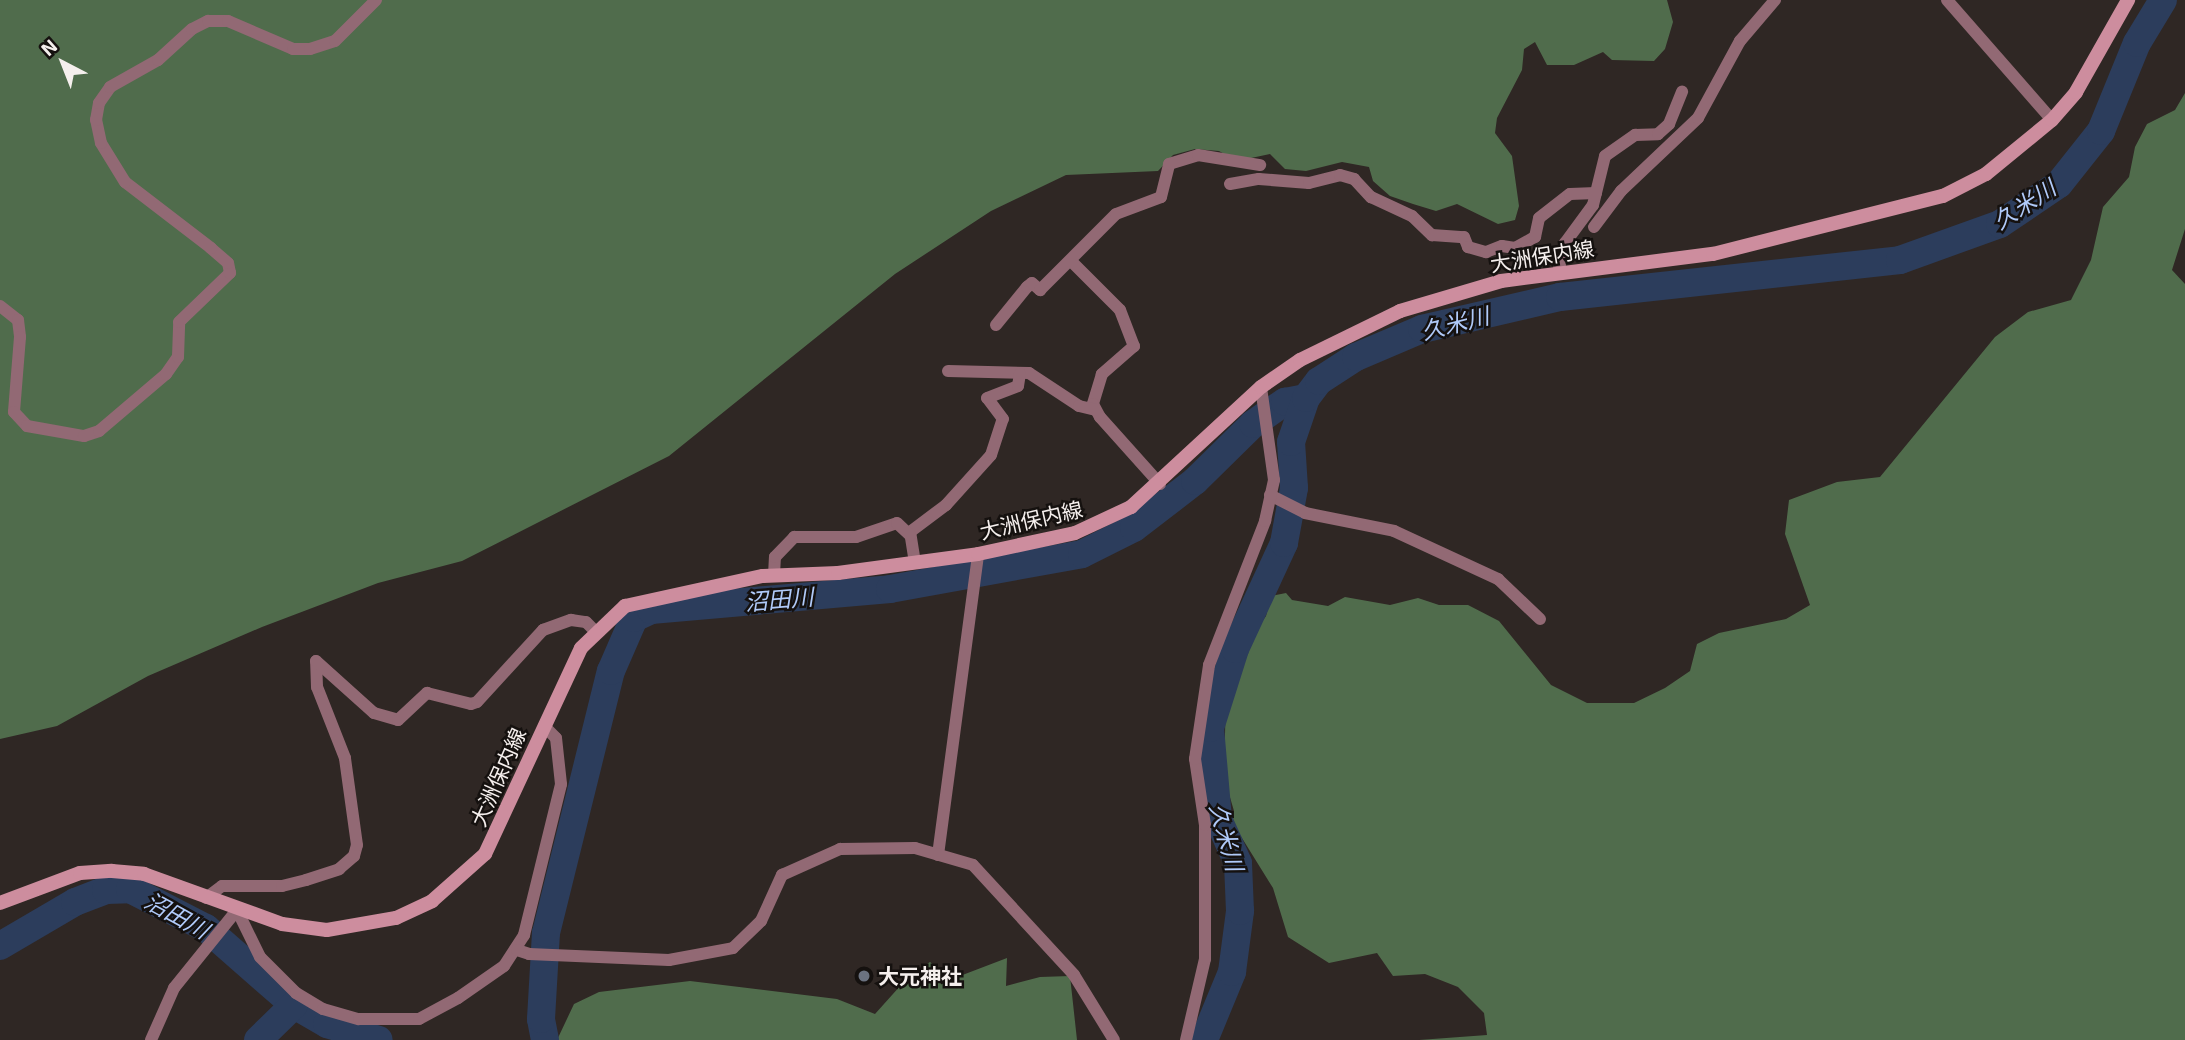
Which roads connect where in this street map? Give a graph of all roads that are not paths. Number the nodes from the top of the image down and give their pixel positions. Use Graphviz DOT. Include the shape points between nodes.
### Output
graph roads {
  1 [pos="376,0"];
  2 [pos="1775,0"];
  3 [pos="1947,0"];
  4 [pos="2128,0"];
  5 [pos="1682,91"];
  6 [pos="2052,120"];
  7 [pos="1260,165"];
  8 [pos="1230,184"];
  9 [pos="1596,193"];
  10 [pos="1594,227"];
  11 [pos="1071,261"];
  12 [pos="1558,273"];
  13 [pos="0,306"];
  14 [pos="996,325"];
  15 [pos="948,371"];
  16 [pos="1020,374"];
  17 [pos="1263,392"];
  18 [pos="1096,410"];
  19 [pos="1160,484"];
  20 [pos="1270,495"];
  21 [pos="910,536"];
  22 [pos="978,558"];
  23 [pos="915,563"];
  24 [pos="774,575"];
  25 [pos="1540,619"];
  26 [pos="595,631"];
  27 [pos="544,726"];
  28 [pos="939,855"];
  29 [pos="206,898"];
  30 [pos="0,903"];
  31 [pos="237,910"];
  32 [pos="523,952"];
  33 [pos="151,1040"];
  34 [pos="1114,1040"];
  35 [pos="1186,1040"];
  1 -- 13 [label="street" via="335,41 310,49 281,45 228,21 208,21 191,29 158,60 110,88 99,103 96,120 101,143 125,182 211,248 228,263 230,273 179,322 178,357 166,374 99,431 85,436 27,426 14,412 18,320"];
  2 -- 10 [label="street" via="1740,41 1698,118 1621,191"];
  3 -- 6 [label="street"];
  4 -- 6 [label="main road, 大洲保内線" via="2076,92"];
  5 -- 9 [label="street" via="1669,124 1658,134 1634,135 1605,156"];
  6 -- 12 [label="main road, 大洲保内線" via="1986,174 1943,196 1713,254"];
  7 -- 11 [label="street" via="1206,155 1169,164 1161,197 1116,214"];
  8 -- 9 [label="street" via="1259,179 1309,183 1340,175 1354,179 1371,197 1412,216 1432,235 1464,237 1468,247 1486,252 1502,246 1514,248 1535,237 1539,218 1570,194"];
  9 -- 12 [label="street" via="1590,214 1565,243"];
  11 -- 14 [label="street" via="1040,290 1032,283"];
  11 -- 18 [label="street" via="1119,310 1134,346 1102,374 1094,390"];
  12 -- 17 [label="main road, 大洲保内線" via="1501,281 1401,311 1300,360"];
  15 -- 16 [label="street"];
  16 -- 18 [label="street" via="1033,375 1079,405"];
  16 -- 21 [label="street" via="1018,386 987,398 1003,419 991,455 946,505"];
  17 -- 19 [label="main road, 大洲保内線"];
  17 -- 20 [label="street" via="1270,431"];
  18 -- 19 [label="street"];
  19 -- 22 [label="main road, 大洲保内線" via="1107,522"];
  20 -- 25 [label="street" via="1305,513 1394,531 1498,579"];
  20 -- 35 [label="street" via="1208,677 1195,759 1205,825 1205,959"];
  21 -- 23 [label="street"];
  21 -- 24 [label="street" via="897,523 856,537 794,537 775,557"];
  22 -- 23 [label="main road, 大洲保内線"];
  22 -- 28 [label="street"];
  23 -- 24 [label="main road, 大洲保内線"];
  24 -- 26 [label="main road, 大洲保内線" via="654,596 625,606"];
  26 -- 27 [label="main road, 大洲保内線" via="561,685"];
  26 -- 29 [label="street" via="586,622 571,620 544,630 477,702 427,693 398,720 374,713 316,661 317,687 345,758 357,845 354,856 339,869 306,880 282,886 222,886"];
  27 -- 31 [label="main road, 大洲保内線" via="485,854 432,901 387,921 327,930 282,924"];
  27 -- 32 [label="street" via="556,738 561,784"];
  28 -- 32 [label="street" via="889,846 840,849 782,875 761,921 733,947 669,960"];
  28 -- 34 [label="street" via="973,865 998,891 1074,975"];
  29 -- 30 [label="main road, 大洲保内線" via="144,874 112,871 80,873"];
  29 -- 31 [label="main road, 大洲保内線"];
  31 -- 32 [label="street" via="260,957 296,993 323,1009 359,1019 419,1019"];
  31 -- 33 [label="street" via="174,988"];
}
